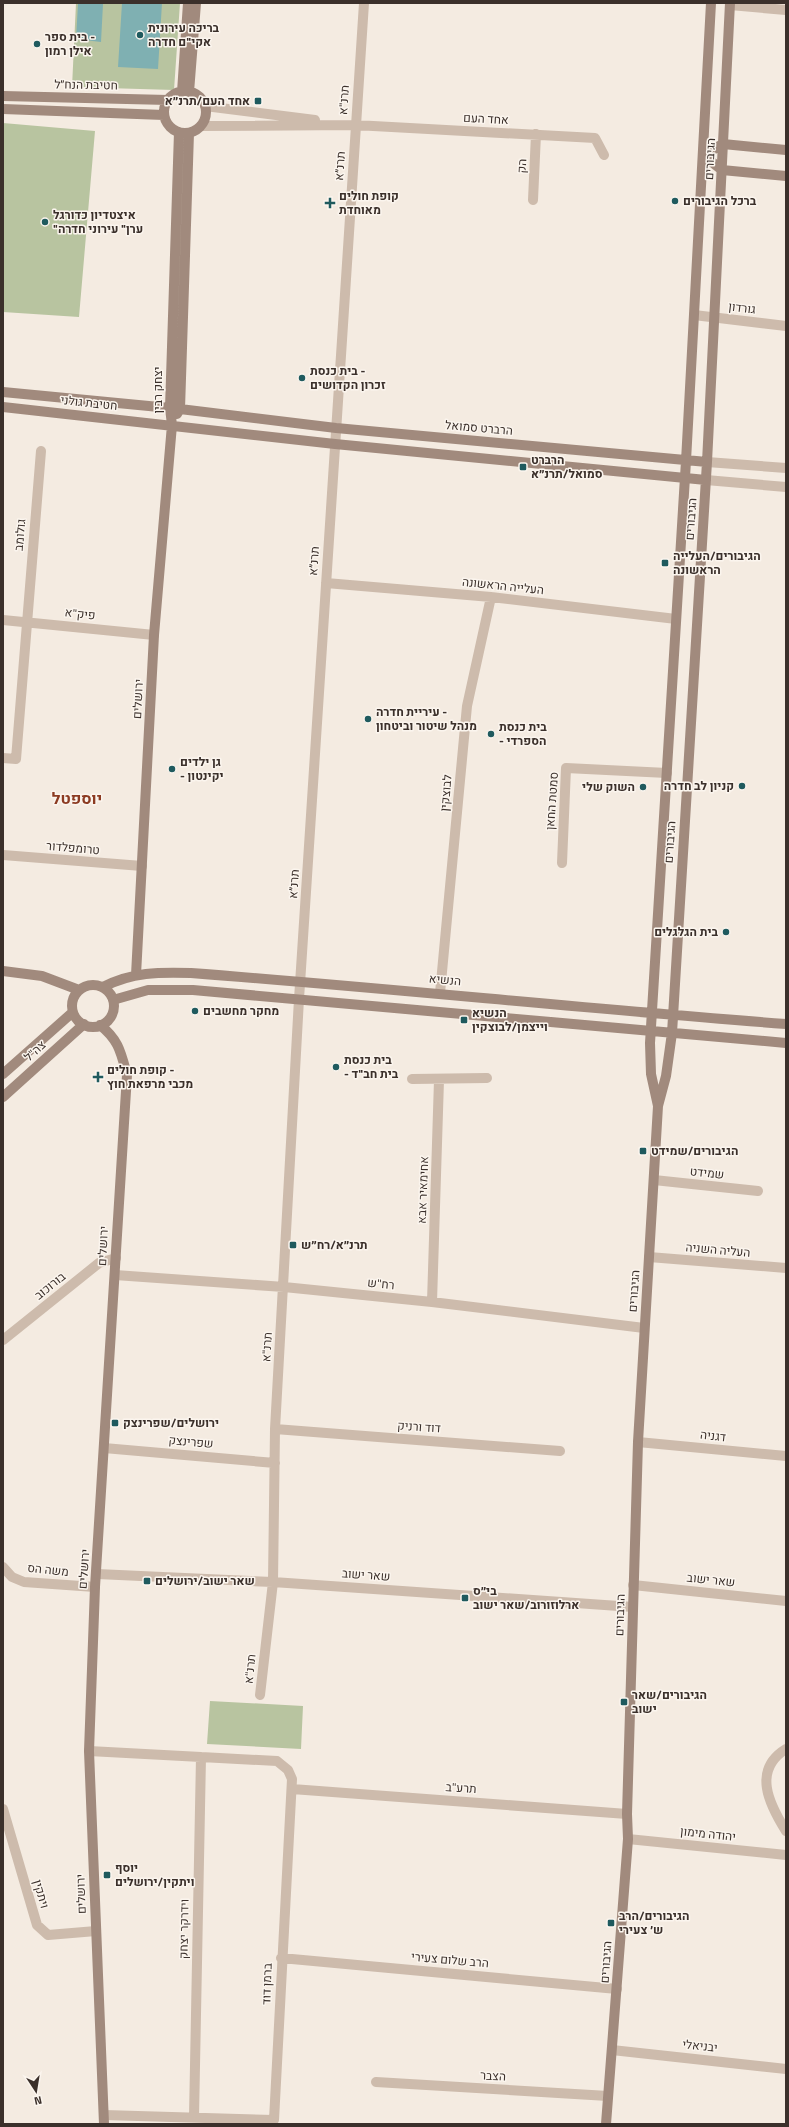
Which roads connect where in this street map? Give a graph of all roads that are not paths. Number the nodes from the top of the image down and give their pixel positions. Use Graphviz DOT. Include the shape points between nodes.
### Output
graph roads {
  1 [pos="188,3"];
  2 [pos="196,3"];
  3 [pos="357,3"];
  4 [pos="364,3"];
  5 [pos="711,3"];
  6 [pos="730,4"];
  7 [pos="786,10"];
  8 [pos="186,92"];
  9 [pos="3,96"];
  10 [pos="168,100"];
  11 [pos="205,106"];
  12 [pos="3,109"];
  13 [pos="164,116"];
  14 [pos="355,125"];
  15 [pos="201,126"];
  16 [pos="184,133"];
  17 [pos="536,134"];
  18 [pos="723,144"];
  19 [pos="786,150"];
  20 [pos="604,155"];
  21 [pos="703,155"];
  22 [pos="722,170"];
  23 [pos="786,176"];
  24 [pos="533,200"];
  25 [pos="694,315"];
  26 [pos="714,318"];
  27 [pos="786,326"];
  28 [pos="3,392"];
  29 [pos="3,406"];
  30 [pos="175,409"];
  31 [pos="172,425"];
  32 [pos="336,428"];
  33 [pos="335,444"];
  34 [pos="41,451"];
  35 [pos="686,461"];
  36 [pos="707,462"];
  37 [pos="786,468"];
  38 [pos="685,478"];
  39 [pos="706,480"];
  40 [pos="786,487"];
  41 [pos="326,583"];
  42 [pos="491,597"];
  43 [pos="676,619"];
  44 [pos="3,620"];
  45 [pos="26,621"];
  46 [pos="154,635"];
  47 [pos="3,758"];
  48 [pos="667,773"];
  49 [pos="3,855"];
  50 [pos="562,863"];
  51 [pos="142,866"];
  52 [pos="3,971"];
  53 [pos="136,974"];
  54 [pos="301,981"];
  55 [pos="103,987"];
  56 [pos="80,990"];
  57 [pos="440,993"];
  58 [pos="299,999"];
  59 [pos="113,1000"];
  60 [pos="73,1012"];
  61 [pos="652,1014"];
  62 [pos="672,1015"];
  63 [pos="84,1024"];
  64 [pos="786,1024"];
  65 [pos="100,1025"];
  66 [pos="651,1031"];
  67 [pos="672,1033"];
  68 [pos="786,1043"];
  69 [pos="3,1074"];
  70 [pos="487,1078"];
  71 [pos="412,1079"];
  72 [pos="439,1080"];
  73 [pos="3,1097"];
  74 [pos="658,1106"];
  75 [pos="654,1180"];
  76 [pos="758,1191"];
  77 [pos="649,1257"];
  78 [pos="116,1258"];
  79 [pos="786,1268"];
  80 [pos="115,1275"];
  81 [pos="284,1287"];
  82 [pos="432,1302"];
  83 [pos="644,1328"];
  84 [pos="3,1340"];
  85 [pos="275,1429"];
  86 [pos="638,1442"];
  87 [pos="104,1448"];
  88 [pos="560,1451"];
  89 [pos="786,1456"];
  90 [pos="275,1463"];
  91 [pos="3,1568"];
  92 [pos="97,1574"];
  93 [pos="273,1582"];
  94 [pos="633,1585"];
  95 [pos="95,1587"];
  96 [pos="786,1601"];
  97 [pos="633,1607"];
  98 [pos="260,1696"];
  99 [pos="786,1749"];
  100 [pos="89,1750"];
  101 [pos="201,1757"];
  102 [pos="292,1789"];
  103 [pos="3,1809"];
  104 [pos="627,1814"];
  105 [pos="786,1831"];
  106 [pos="628,1839"];
  107 [pos="786,1855"];
  108 [pos="96,1931"];
  109 [pos="281,1958"];
  110 [pos="617,1988"];
  111 [pos="612,2050"];
  112 [pos="786,2069"];
  113 [pos="376,2082"];
  114 [pos="608,2096"];
  115 [pos="194,2117"];
  116 [pos="104,2119"];
  117 [pos="606,2124"];
  1 -- 8 [label="street"];
  2 -- 8 [label="street"];
  3 -- 14 [label="street, תרנ\"א"];
  4 -- 14 [label="street, תרנ\"א"];
  5 -- 21 [label="street, הגיבורים"];
  6 -- 7 [label="street"];
  6 -- 18 [label="street, הגיבורים"];
  8 -- 10 [label="street"];
  8 -- 11 [label="street" via="196,94"];
  9 -- 10 [label="street, חטיבת הנח״ל"];
  10 -- 13 [label="street"];
  11 -- 14 [label="street, אחד העם"];
  11 -- 15 [label="street" via="205,120"];
  12 -- 13 [label="street"];
  13 -- 16 [label="street" via="171,128"];
  14 -- 15 [label="street, אחד העם"];
  14 -- 17 [label="street, אחד העם"];
  14 -- 32 [label="street, תרנ״א"];
  15 -- 16 [label="street"];
  16 -- 30 [label="street, יצחק רבין"];
  17 -- 20 [label="street, אחד העם" via="595,138"];
  17 -- 24 [label="street, הק"];
  18 -- 19 [label="street"];
  18 -- 21 [label="street"];
  18 -- 22 [label="street, הגיבורים"];
  21 -- 22 [label="street"];
  21 -- 25 [label="street, הגיבורים"];
  22 -- 23 [label="street"];
  22 -- 26 [label="street, הגיבורים"];
  25 -- 26 [label="street, גורדון"];
  25 -- 35 [label="street, הגיבורים"];
  26 -- 27 [label="street, גורדון"];
  26 -- 36 [label="street, הגיבורים"];
  28 -- 30 [label="street, חטיבת גולני"];
  29 -- 31 [label="street, חטיבת גולני"];
  30 -- 31 [label="street, יצחק רבין"];
  30 -- 32 [label="street, הרברט סמואל"];
  31 -- 33 [label="street"];
  31 -- 46 [label="street, ירושלים"];
  32 -- 33 [label="street, תרנ״א"];
  32 -- 35 [label="street, הרברט סמואל"];
  33 -- 38 [label="street"];
  33 -- 41 [label="street, תרנ״א"];
  34 -- 45 [label="street, גולומב"];
  35 -- 36 [label="street, הרברט סמואל"];
  35 -- 38 [label="street, הגיבורים"];
  36 -- 37 [label="street, הרברט סמואל"];
  36 -- 39 [label="street, הגיבורים"];
  38 -- 39 [label="street"];
  38 -- 43 [label="street, הגיבורים"];
  39 -- 40 [label="street"];
  39 -- 62 [label="street, הגיבורים"];
  41 -- 42 [label="street, העלייה הראשונה"];
  41 -- 54 [label="street, תרנ״א"];
  42 -- 43 [label="street, העלייה הראשונה"];
  42 -- 57 [label="street, לבוצקין" via="467,706"];
  43 -- 48 [label="street, הגיבורים"];
  44 -- 45 [label="street, פיק\"א"];
  45 -- 46 [label="street, פיק\"א"];
  45 -- 47 [label="street, גולומב" via="16,759"];
  46 -- 51 [label="street, ירושלים"];
  48 -- 50 [label="street, סמטת החאן" via="566,768"];
  48 -- 61 [label="street, הגיבורים"];
  49 -- 51 [label="street, טרומפלדור"];
  51 -- 53 [label="street, ירושלים"];
  52 -- 56 [label="street" via="42,976"];
  53 -- 54 [label="street, הנשיא" via="191,973"];
  53 -- 55 [label="street, הנשיא"];
  54 -- 57 [label="street, הנשיא"];
  54 -- 58 [label="street, תרנ״א"];
  55 -- 56 [label="street" via="91,985"];
  55 -- 59 [label="street" via="108,990"];
  56 -- 60 [label="street" via="73,1000"];
  57 -- 61 [label="street, הנשיא"];
  58 -- 59 [label="street" via="193,990 148,990"];
  58 -- 66 [label="street"];
  58 -- 81 [label="street, תרנ\"א"];
  59 -- 65 [label="street" via="110,1018"];
  60 -- 63 [label="street"];
  60 -- 69 [label="street, צה\"ל"];
  61 -- 62 [label="street, הנשיא"];
  61 -- 66 [label="street, הגיבורים"];
  62 -- 64 [label="street, הנשיא"];
  62 -- 67 [label="street, הגיבורים"];
  63 -- 65 [label="street"];
  63 -- 73 [label="street, צה\"ל"];
  65 -- 78 [label="street, ירושלים" via="112,1034 120,1049 127,1075"];
  66 -- 67 [label="street"];
  66 -- 74 [label="street, הגיבורים" via="651,1074"];
  67 -- 68 [label="street"];
  67 -- 74 [label="street, הגיבורים" via="666,1076"];
  70 -- 72 [label="street"];
  71 -- 72 [label="street"];
  72 -- 82 [label="street, אחימאיר אבא"];
  74 -- 75 [label="street, הגיבורים"];
  75 -- 76 [label="street, שמידט"];
  75 -- 77 [label="street, הגיבורים"];
  77 -- 79 [label="street, העליה השניה"];
  77 -- 83 [label="street, הגיבורים"];
  78 -- 80 [label="street, ירושלים"];
  78 -- 84 [label="street, בורוכוב" via="99,1263"];
  80 -- 81 [label="street, רח\"ש"];
  80 -- 87 [label="street, ירושלים"];
  81 -- 82 [label="street, רח\"ש"];
  81 -- 85 [label="street, תרנ\"א"];
  82 -- 83 [label="street, רח\"ש"];
  83 -- 86 [label="street, הגיבורים"];
  85 -- 88 [label="street, דוד ורניק"];
  85 -- 90 [label="street, תרנ\"א"];
  86 -- 89 [label="street, דגניה"];
  86 -- 94 [label="street, הגיבורים"];
  87 -- 90 [label="street, שפרינצק"];
  87 -- 92 [label="street, ירושלים"];
  90 -- 93 [label="street, תרנ\"א"];
  91 -- 95 [label="street, משה הס" via="24,1582"];
  92 -- 93 [label="street, שאר ישוב"];
  92 -- 95 [label="street, ירושלים"];
  93 -- 97 [label="street, שאר ישוב"];
  93 -- 98 [label="street, תרנ\"א"];
  94 -- 96 [label="street, שאר ישוב"];
  94 -- 97 [label="street, הגיבורים"];
  95 -- 100 [label="street, ירושלים"];
  97 -- 104 [label="street, הגיבורים"];
  99 -- 105 [label="street" via="775,1756 768,1768 766,1784 772,1806"];
  100 -- 101 [label="street"];
  100 -- 108 [label="street, ירושלים"];
  101 -- 102 [label="street, ברמן דוד" via="277,1761 288,1770"];
  101 -- 115 [label="street, וידרקר יצחק"];
  102 -- 104 [label="street, תרע\"ב"];
  102 -- 109 [label="street, ברמן דוד"];
  103 -- 108 [label="street, ויתקין" via="36,1925 48,1935"];
  104 -- 106 [label="street, הגיבורים"];
  106 -- 107 [label="street, יהודה מימון"];
  106 -- 110 [label="street, הגיבורים"];
  108 -- 116 [label="street, ירושלים"];
  109 -- 110 [label="street, הרב שלום צעירי"];
  109 -- 115 [label="street, ברמן דוד" via="274,2120"];
  110 -- 111 [label="street, הגיבורים"];
  111 -- 112 [label="street, יבניאלי"];
  111 -- 114 [label="street, הגיבורים"];
  113 -- 114 [label="street, הצבר"];
  114 -- 117 [label="street, הגיבורים"];
  115 -- 116 [label="street, ברמן דוד"];
}
